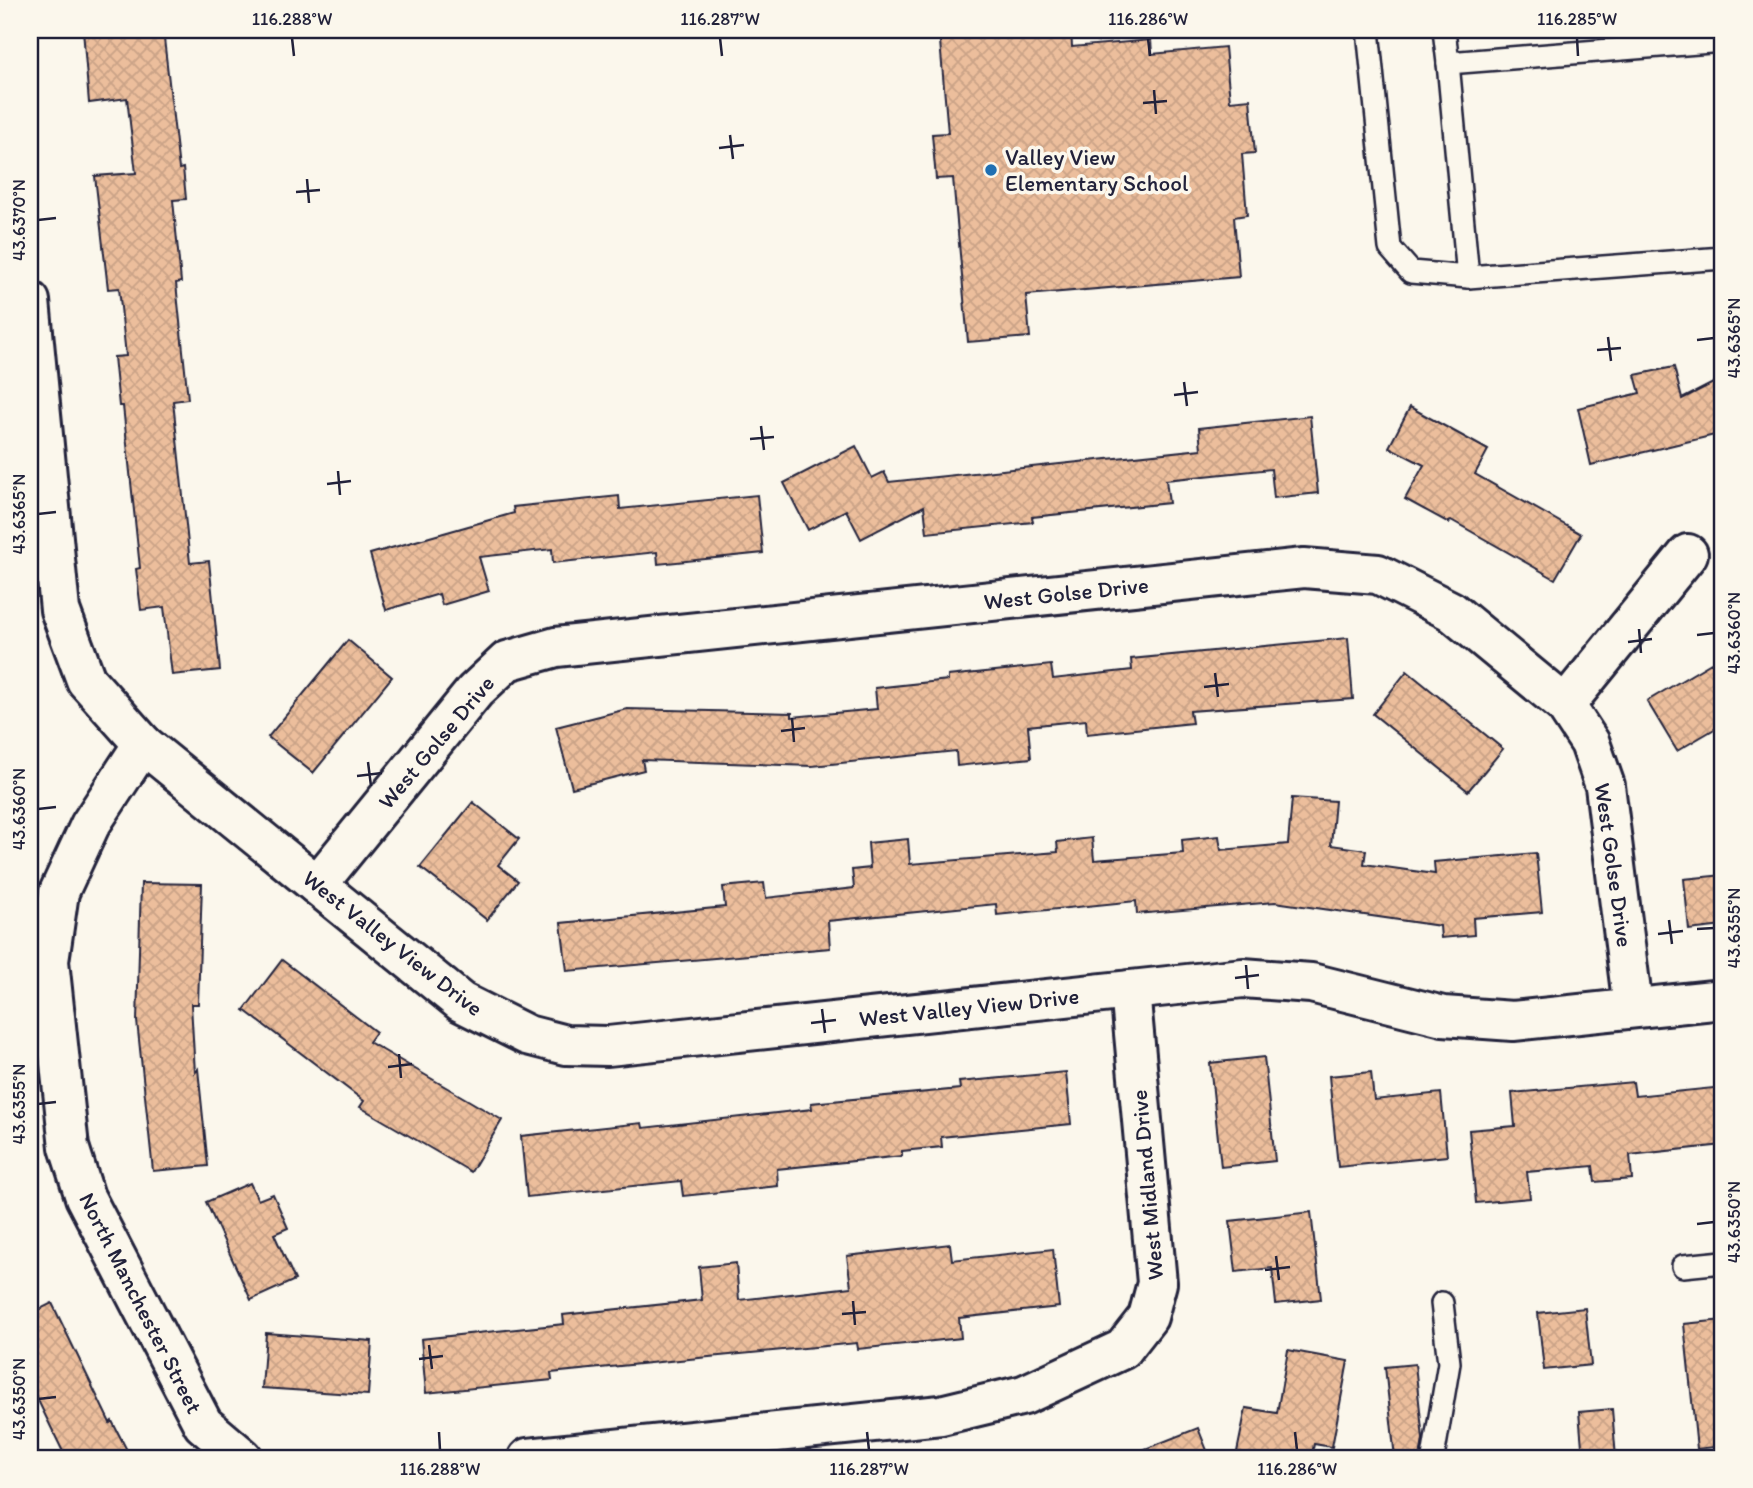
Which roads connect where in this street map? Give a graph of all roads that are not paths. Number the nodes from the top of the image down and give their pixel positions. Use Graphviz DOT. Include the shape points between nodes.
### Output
graph roads {
  1 [pos="1368,30"];
  2 [pos="1444,30"];
  3 [pos="1666,38"];
  4 [pos="1723,41"];
  5 [pos="1448,63"];
  6 [pos="1723,258"];
  7 [pos="1468,277"];
  8 [pos="30,301"];
  9 [pos="1688,554"];
  10 [pos="1565,705"];
  11 [pos="143,744"];
  12 [pos="317,885"];
  13 [pos="1130,990"];
  14 [pos="1723,999"];
  15 [pos="1633,1008"];
  16 [pos="1723,1262"];
  17 [pos="1682,1266"];
  18 [pos="1442,1303"];
  19 [pos="243,1458"];
  20 [pos="528,1458"];
  21 [pos="1433,1458"];
  1 -- 7 [label="lane" via="1390,248 1411,272"];
  2 -- 5 [label="lane"];
  3 -- 4 [label="lane"];
  3 -- 5 [label="lane"];
  5 -- 7 [label="lane"];
  6 -- 7 [label="lane"];
  8 -- 11 [label="street" via="60,610 86,680"];
  9 -- 10 [label="street"];
  10 -- 12 [label="street, West Golse Drive" via="1451,611 1378,575 1304,568 556,647 506,661 475,691"];
  10 -- 15 [label="street, West Golse Drive" via="1590,743 1605,786"];
  11 -- 12 [label="street, West Valley View Drive"];
  11 -- 19 [label="street, North Manchester Street" via="90,825 59,892 49,961 69,1147 85,1197 203,1424"];
  12 -- 13 [label="street, West Valley View Drive" via="461,1002 527,1035 566,1045 608,1046"];
  13 -- 15 [label="street, West Valley View Drive" via="1243,978 1311,983 1443,1016 1513,1021"];
  13 -- 20 [label="street, West Midland Drive" via="1157,1283 1148,1317 1123,1349 1024,1395 941,1415"];
  14 -- 15 [label="street, West Valley View Drive"];
  16 -- 17 [label="lane"];
  18 -- 21 [label="lane" via="1449,1363"];
}
